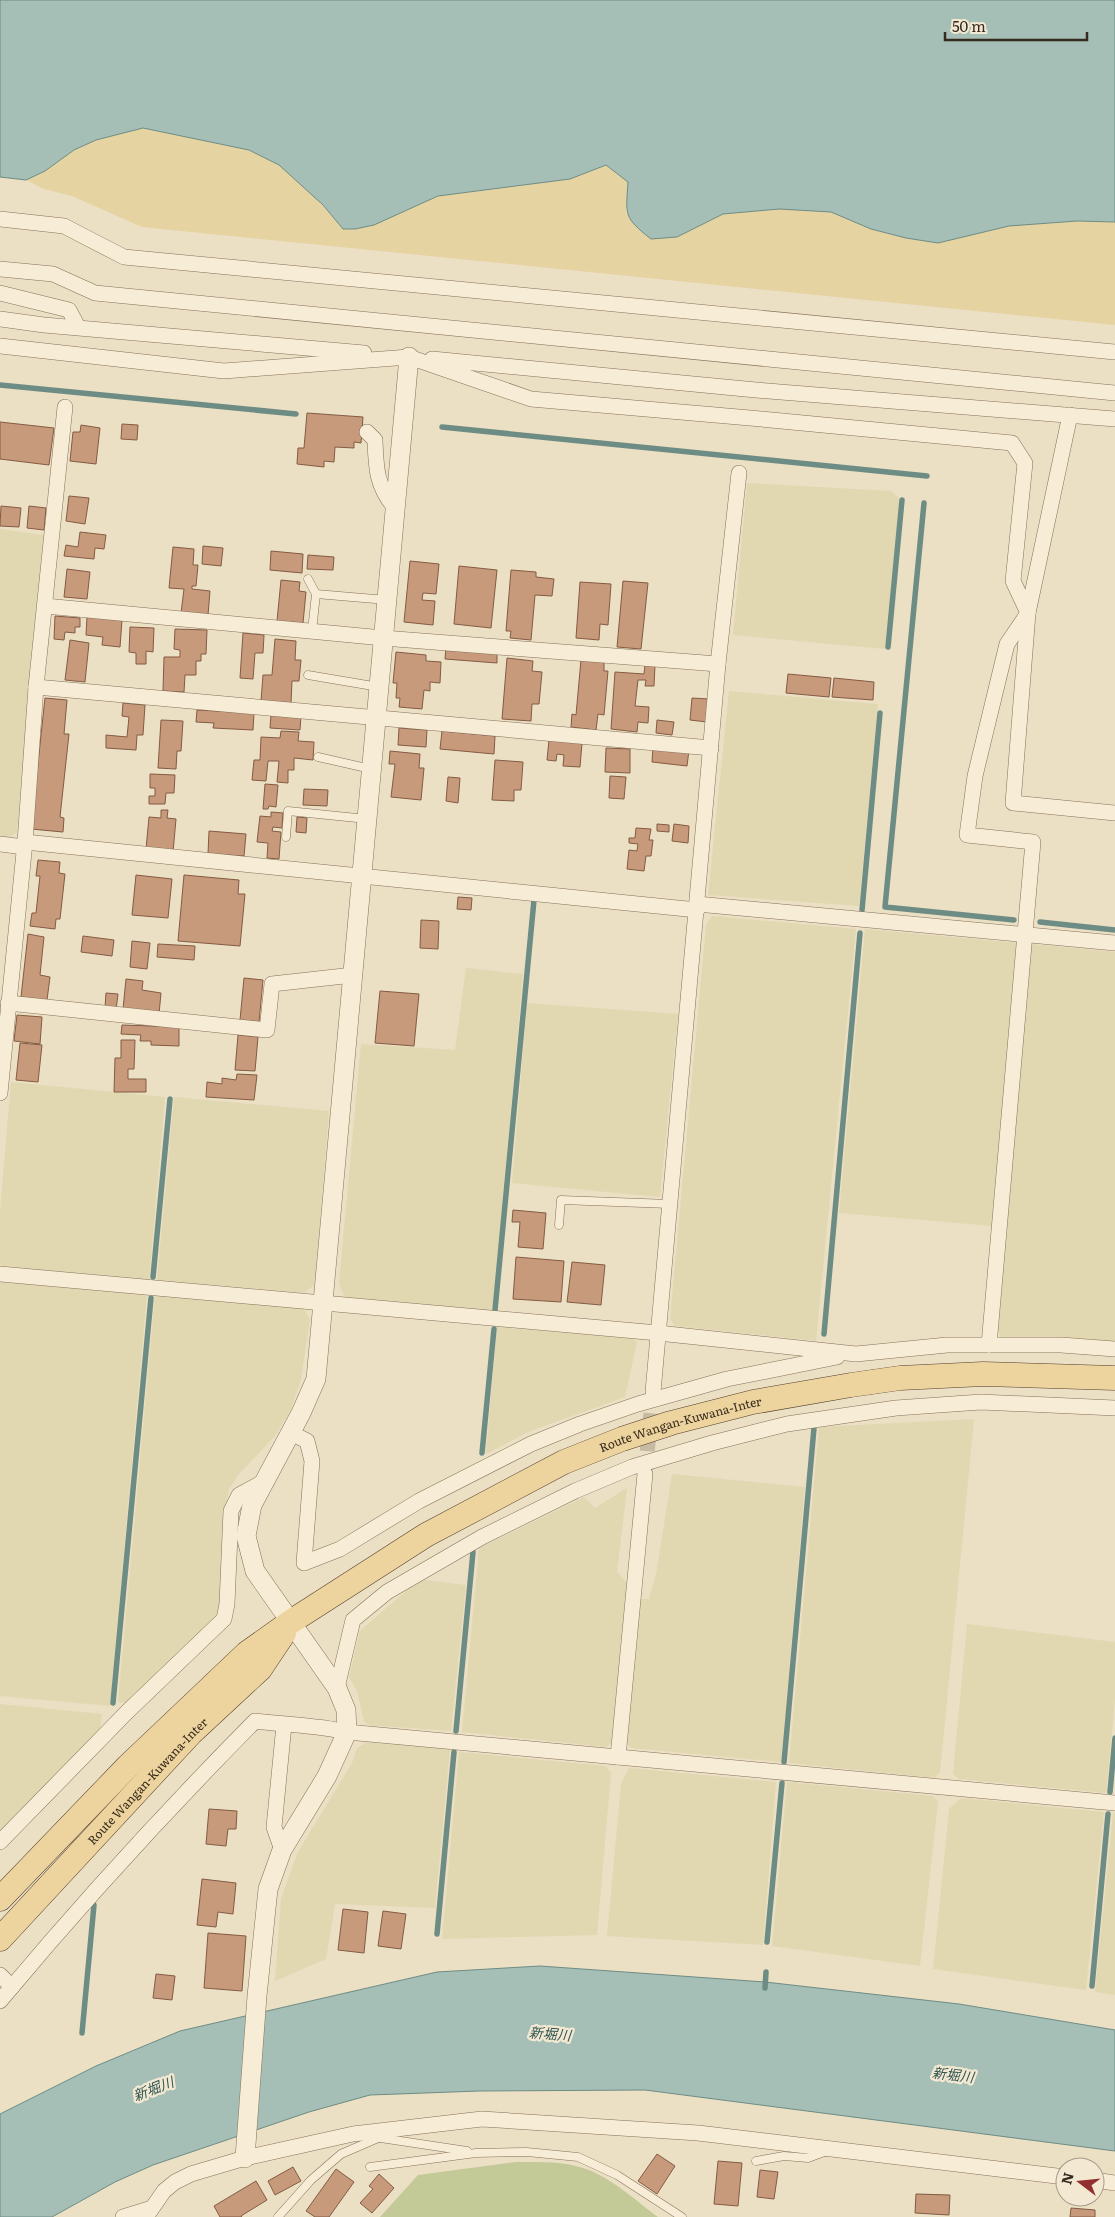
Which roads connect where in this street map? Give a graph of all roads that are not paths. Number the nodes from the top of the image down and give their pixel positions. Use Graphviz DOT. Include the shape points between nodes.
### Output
graph roads {
  1 [pos="0,220"];
  2 [pos="0,269"];
  3 [pos="0,293"];
  4 [pos="0,319"];
  5 [pos="78,328"];
  6 [pos="0,346"];
  7 [pos="1115,352"];
  8 [pos="409,357"];
  9 [pos="1115,393"];
  10 [pos="64,407"];
  11 [pos="1070,415"];
  12 [pos="1115,419"];
  13 [pos="367,432"];
  14 [pos="739,472"];
  15 [pos="395,508"];
  16 [pos="308,579"];
  17 [pos="316,594"];
  18 [pos="386,600"];
  19 [pos="45,606"];
  20 [pos="1028,613"];
  21 [pos="312,631"];
  22 [pos="383,638"];
  23 [pos="718,664"];
  24 [pos="308,675"];
  25 [pos="36,687"];
  26 [pos="379,687"];
  27 [pos="376,719"];
  28 [pos="711,748"];
  29 [pos="318,757"];
  30 [pos="371,769"];
  31 [pos="1115,813"];
  32 [pos="367,819"];
  33 [pos="286,837"];
  34 [pos="0,844"];
  35 [pos="24,844"];
  36 [pos="362,876"];
  37 [pos="697,907"];
  38 [pos="1024,935"];
  39 [pos="1115,943"];
  40 [pos="353,975"];
  41 [pos="8,1003"];
  42 [pos="0,1094"];
  43 [pos="670,1204"];
  44 [pos="559,1225"];
  45 [pos="0,1274"];
  46 [pos="323,1303"];
  47 [pos="658,1333"];
  48 [pos="989,1345"];
  49 [pos="1115,1349"];
  50 [pos="856,1354"];
  51 [pos="1115,1378"];
  52 [pos="653,1392"];
  53 [pos="1115,1408"];
  54 [pos="291,1434"];
  55 [pos="645,1474"];
  56 [pos="263,1482"];
  57 [pos="292,1621"];
  58 [pos="337,1688"];
  59 [pos="284,1725"];
  60 [pos="347,1732"];
  61 [pos="618,1757"];
  62 [pos="1115,1804"];
  63 [pos="0,1842"];
  64 [pos="282,1850"];
  65 [pos="0,1899"];
  66 [pos="0,1939"];
  67 [pos="0,1975"];
  68 [pos="12,1987"];
  69 [pos="0,2002"];
  70 [pos="353,2134"];
  71 [pos="378,2138"];
  72 [pos="834,2149"];
  73 [pos="476,2153"];
  74 [pos="245,2158"];
  75 [pos="756,2161"];
  76 [pos="370,2167"];
  77 [pos="1055,2176"];
  78 [pos="147,2213"];
  79 [pos="123,2217"];
  80 [pos="278,2217"];
  81 [pos="682,2217"];
  1 -- 7 [label="street" via="64,226 124,257"];
  2 -- 9 [label="street" via="53,274 95,293"];
  3 -- 5 [label="street" via="69,310"];
  4 -- 5 [label="street"];
  5 -- 8 [label="street"];
  6 -- 8 [label="street" via="224,371"];
  8 -- 11 [label="street"];
  8 -- 15 [label="street"];
  8 -- 20 [label="street" via="531,399 1012,443 1025,463 1013,581"];
  10 -- 19 [label="street"];
  11 -- 12 [label="street"];
  11 -- 20 [label="street"];
  13 -- 15 [label="street" via="375,440 376,475"];
  14 -- 23 [label="street"];
  15 -- 18 [label="street"];
  16 -- 17 [label="lane"];
  17 -- 18 [label="lane"];
  17 -- 21 [label="lane"];
  18 -- 22 [label="street"];
  19 -- 21 [label="street"];
  19 -- 25 [label="street"];
  20 -- 31 [label="street" via="1013,803"];
  20 -- 38 [label="street" via="1007,644 974,776 967,835 1033,842"];
  21 -- 22 [label="street"];
  22 -- 23 [label="street"];
  22 -- 26 [label="street"];
  23 -- 28 [label="street"];
  24 -- 26 [label="lane"];
  25 -- 27 [label="street"];
  25 -- 35 [label="street"];
  26 -- 27 [label="street"];
  27 -- 28 [label="street"];
  27 -- 30 [label="street"];
  28 -- 37 [label="street"];
  29 -- 30 [label="lane"];
  30 -- 32 [label="street"];
  32 -- 33 [label="lane" via="288,812"];
  32 -- 36 [label="street"];
  34 -- 35 [label="street"];
  35 -- 36 [label="street"];
  35 -- 41 [label="street"];
  36 -- 37 [label="street"];
  36 -- 40 [label="street"];
  37 -- 38 [label="street"];
  37 -- 43 [label="street"];
  38 -- 39 [label="street"];
  38 -- 48 [label="street"];
  40 -- 41 [label="street" via="272,984 267,1030"];
  40 -- 46 [label="street"];
  41 -- 42 [label="street"];
  43 -- 44 [label="lane" via="561,1200"];
  43 -- 47 [label="street"];
  45 -- 46 [label="street"];
  46 -- 47 [label="street"];
  46 -- 54 [label="street" via="316,1379"];
  47 -- 50 [label="street"];
  47 -- 52 [label="street"];
  48 -- 49 [label="street"];
  48 -- 50 [label="street" via="947,1345"];
  50 -- 54 [label="street" via="727,1379 580,1424 531,1444 419,1501 340,1549 304,1563 312,1460 306,1441"];
  51 -- 57 [label="main road, Route Wangan-Kuwana-Inter" via="983,1374 900,1378 753,1402 671,1423 564,1462 470,1510"];
  53 -- 58 [label="street" via="982,1402 896,1408 787,1424 712,1442 632,1467 482,1537 387,1592 353,1620"];
  54 -- 56 [label="street"];
  55 -- 61 [label="street"];
  56 -- 57 [label="street" via="252,1505 246,1536 255,1570"];
  56 -- 63 [label="street" via="239,1495 231,1512 224,1619 127,1712"];
  57 -- 58 [label="street"];
  57 -- 65 [label="main road, Route Wangan-Kuwana-Inter" via="247,1653 206,1690"];
  57 -- 66 [label="main road, Route Wangan-Kuwana-Inter" via="260,1669 191,1733"];
  58 -- 60 [label="street" via="346,1710"];
  59 -- 60 [label="street" via="318,1726"];
  59 -- 64 [label="street" via="274,1827"];
  59 -- 68 [label="street" via="255,1721 73,1914"];
  60 -- 61 [label="street"];
  60 -- 64 [label="street" via="327,1776"];
  61 -- 62 [label="street"];
  64 -- 74 [label="street" via="268,1889"];
  67 -- 68 [label="street"];
  68 -- 69 [label="street"];
  70 -- 71 [label="lane"];
  70 -- 72 [label="street" via="482,2119 698,2133"];
  70 -- 74 [label="street"];
  71 -- 73 [label="lane"];
  71 -- 80 [label="lane" via="341,2154 311,2180"];
  72 -- 75 [label="lane" via="808,2158 784,2156"];
  72 -- 77 [label="street"];
  73 -- 76 [label="lane"];
  73 -- 81 [label="lane" via="527,2152 578,2157 617,2175"];
  74 -- 78 [label="street" via="175,2182"];
  78 -- 79 [label="street"];
}
